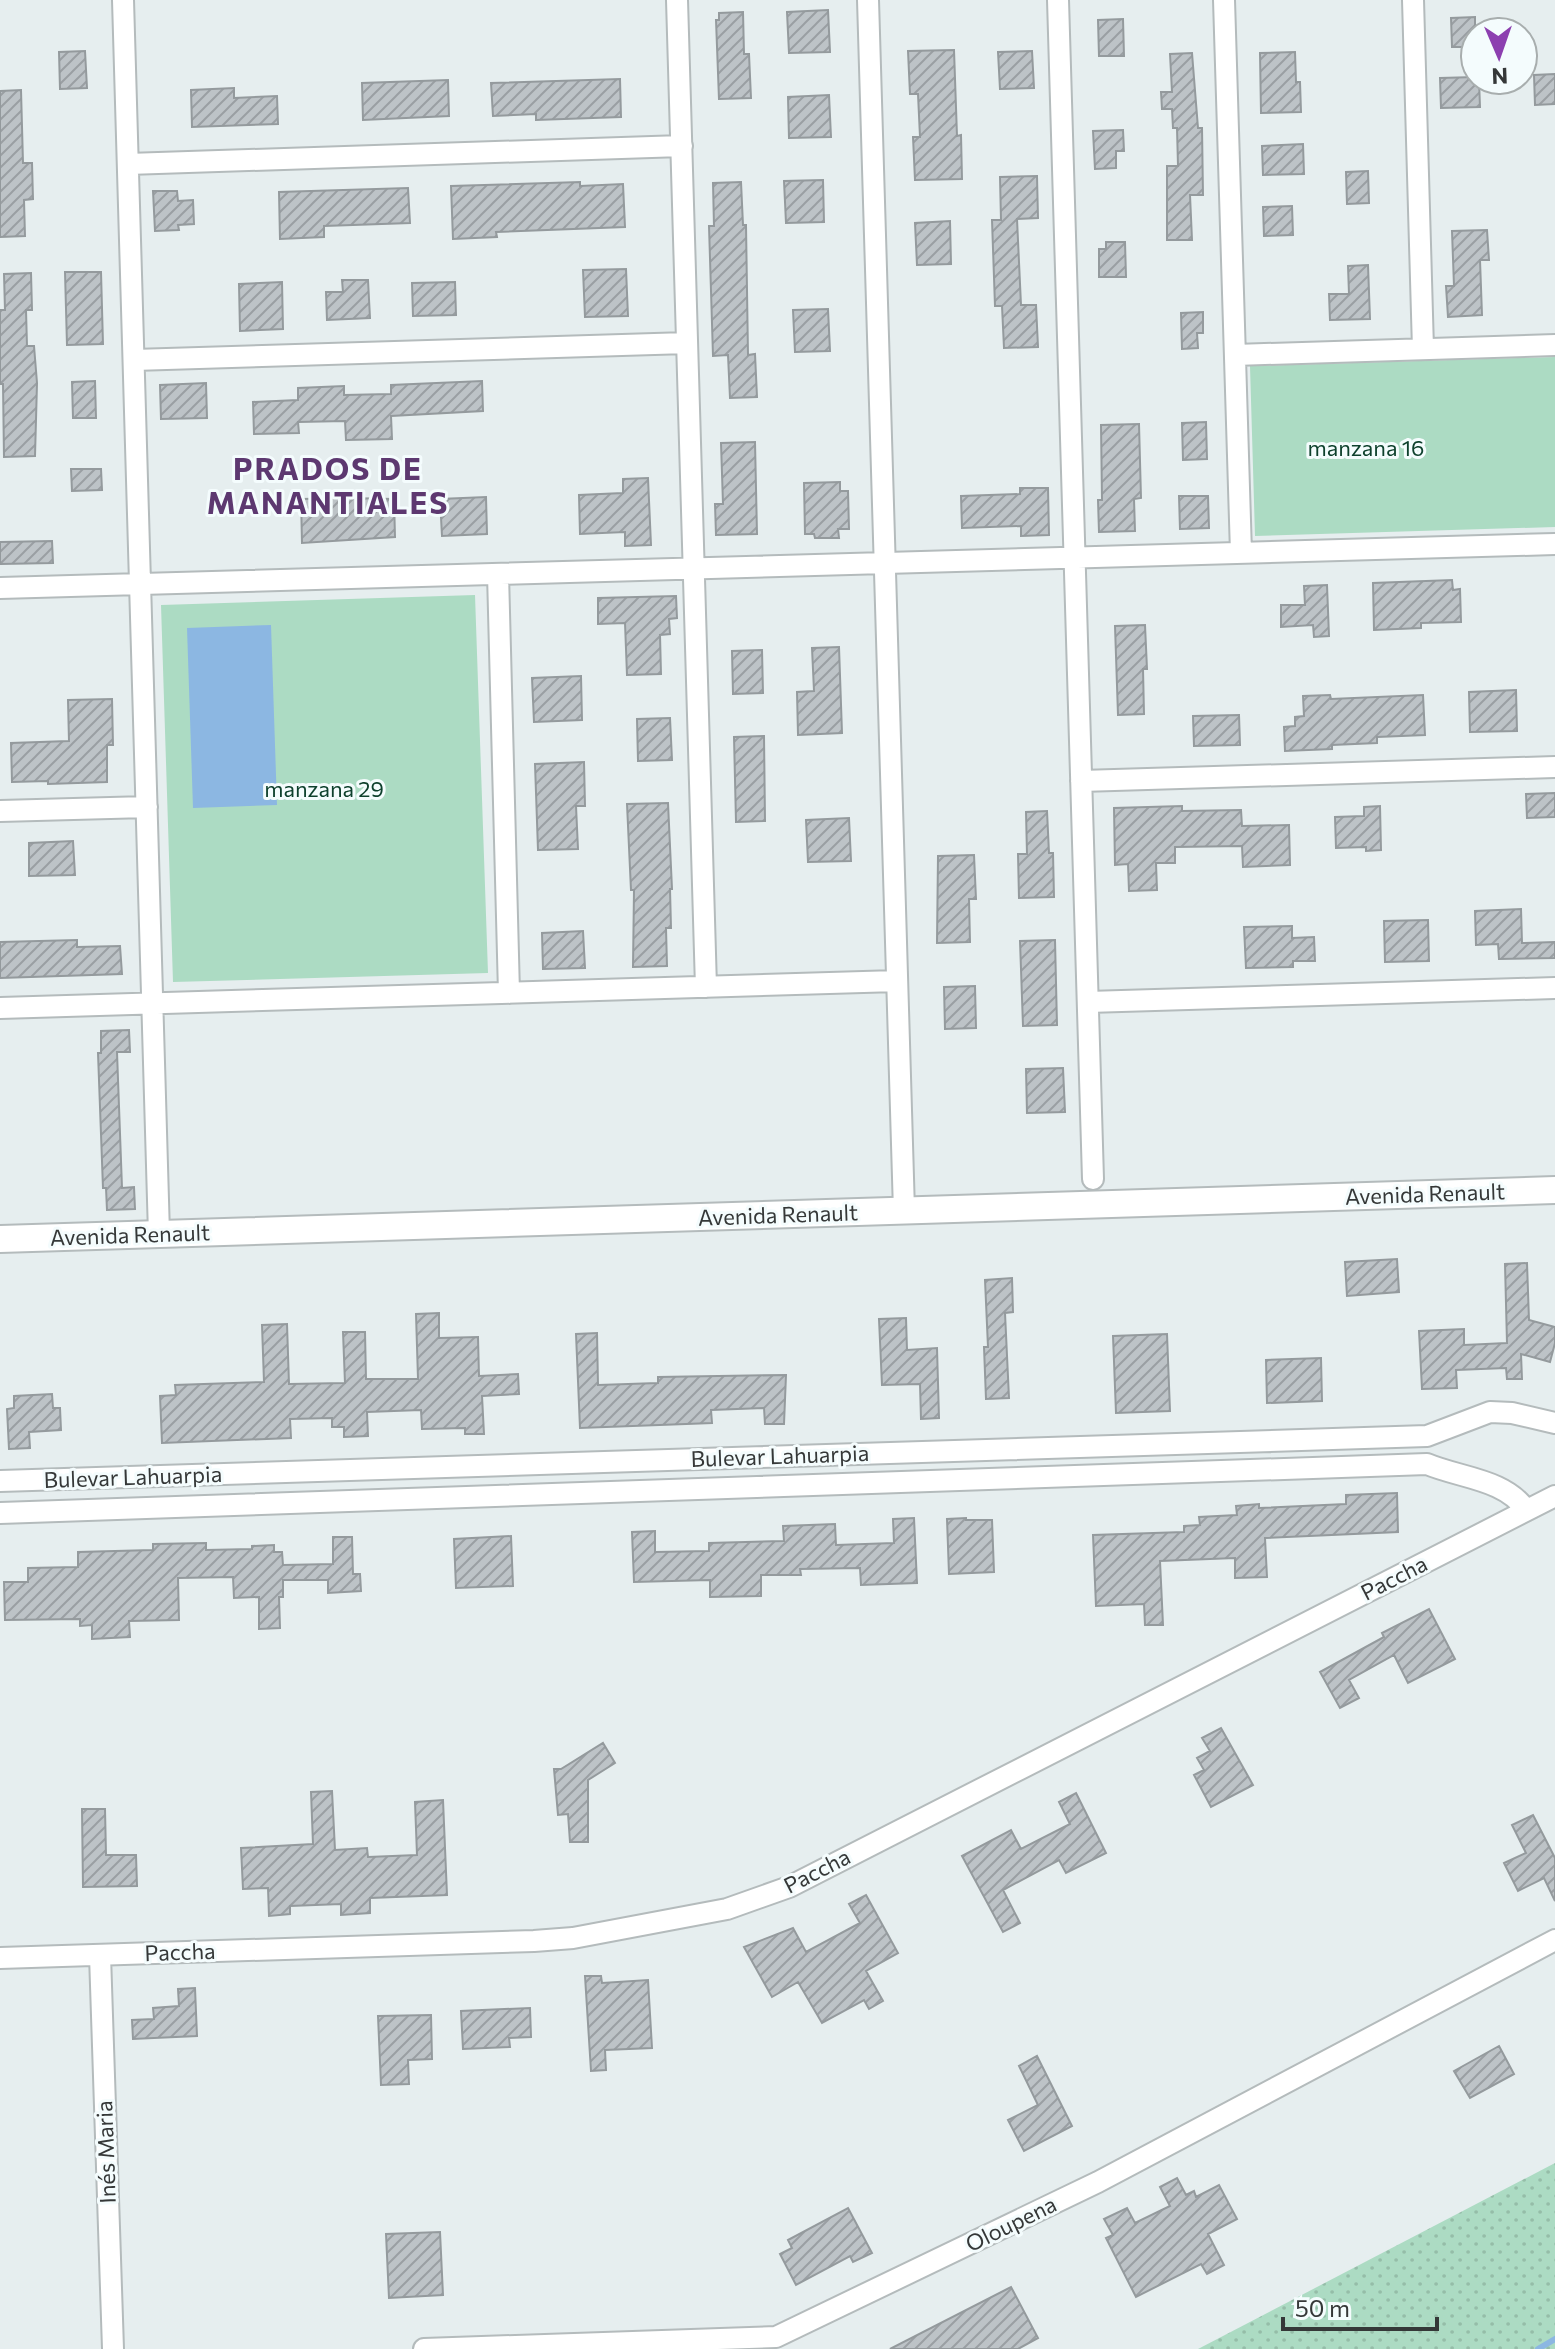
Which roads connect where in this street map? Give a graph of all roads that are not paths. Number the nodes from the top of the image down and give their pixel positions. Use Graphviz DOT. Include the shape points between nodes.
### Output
graph roads {
  1 [pos="123,0"];
  2 [pos="677,0"];
  3 [pos="868,0"];
  4 [pos="1058,0"];
  5 [pos="1224,0"];
  6 [pos="1413,0"];
  7 [pos="682,146"];
  8 [pos="128,164"];
  9 [pos="687,343"];
  10 [pos="1555,345"];
  11 [pos="1423,349"];
  12 [pos="1235,355"];
  13 [pos="134,360"];
  14 [pos="1555,544"];
  15 [pos="1241,553"];
  16 [pos="1075,558"];
  17 [pos="885,563"];
  18 [pos="694,569"];
  19 [pos="498,574"];
  20 [pos="140,584"];
  21 [pos="0,588"];
  22 [pos="1555,767"];
  23 [pos="1081,781"];
  24 [pos="147,807"];
  25 [pos="0,811"];
  26 [pos="897,981"];
  27 [pos="706,987"];
  28 [pos="1555,988"];
  29 [pos="509,993"];
  30 [pos="1088,1002"];
  31 [pos="152,1004"];
  32 [pos="0,1008"];
  33 [pos="1093,1179"];
  34 [pos="1555,1190"];
  35 [pos="904,1211"];
  36 [pos="159,1234"];
  37 [pos="0,1239"];
  38 [pos="1555,1423"];
  39 [pos="1427,1436"];
  40 [pos="1427,1464"];
  41 [pos="0,1481"];
  42 [pos="1555,1496"];
  43 [pos="1526,1510"];
  44 [pos="0,1513"];
  45 [pos="1555,1940"];
  46 [pos="100,1955"];
  47 [pos="0,1958"];
  48 [pos="113,2349"];
  49 [pos="424,2349"];
  1 -- 8 [label="street"];
  2 -- 7 [label="street"];
  3 -- 17 [label="street"];
  4 -- 16 [label="street"];
  5 -- 12 [label="street"];
  6 -- 11 [label="street"];
  7 -- 8 [label="street"];
  7 -- 9 [label="street"];
  8 -- 13 [label="street"];
  9 -- 13 [label="street"];
  9 -- 18 [label="street"];
  10 -- 11 [label="street"];
  11 -- 12 [label="street"];
  12 -- 15 [label="street"];
  13 -- 20 [label="street"];
  14 -- 15 [label="street"];
  15 -- 16 [label="street"];
  16 -- 17 [label="street"];
  16 -- 23 [label="street"];
  17 -- 18 [label="street"];
  17 -- 26 [label="street"];
  18 -- 19 [label="street"];
  18 -- 27 [label="street"];
  19 -- 20 [label="street"];
  19 -- 29 [label="street"];
  20 -- 21 [label="street"];
  20 -- 24 [label="street"];
  22 -- 23 [label="street"];
  23 -- 30 [label="street"];
  24 -- 25 [label="street"];
  24 -- 31 [label="street"];
  26 -- 27 [label="street"];
  26 -- 35 [label="street"];
  27 -- 29 [label="street"];
  28 -- 30 [label="street"];
  29 -- 31 [label="street"];
  30 -- 33 [label="street"];
  31 -- 32 [label="street"];
  31 -- 36 [label="street"];
  34 -- 35 [label="street, Avenida Renault"];
  35 -- 36 [label="street, Avenida Renault"];
  36 -- 37 [label="street, Avenida Renault"];
  38 -- 39 [label="street, Bulevar Lahuarpia" via="1490,1412"];
  39 -- 40 [label="street"];
  39 -- 41 [label="street, Bulevar Lahuarpia"];
  40 -- 43 [label="street" via="1506,1490"];
  40 -- 44 [label="street"];
  42 -- 43 [label="street, Paccha"];
  43 -- 46 [label="street, Paccha" via="789,1887 727,1909 534,1941"];
  45 -- 49 [label="street, Oloupena" via="1098,2182 776,2337"];
  46 -- 47 [label="street, Paccha"];
  46 -- 48 [label="street, Inés Maria"];
}
